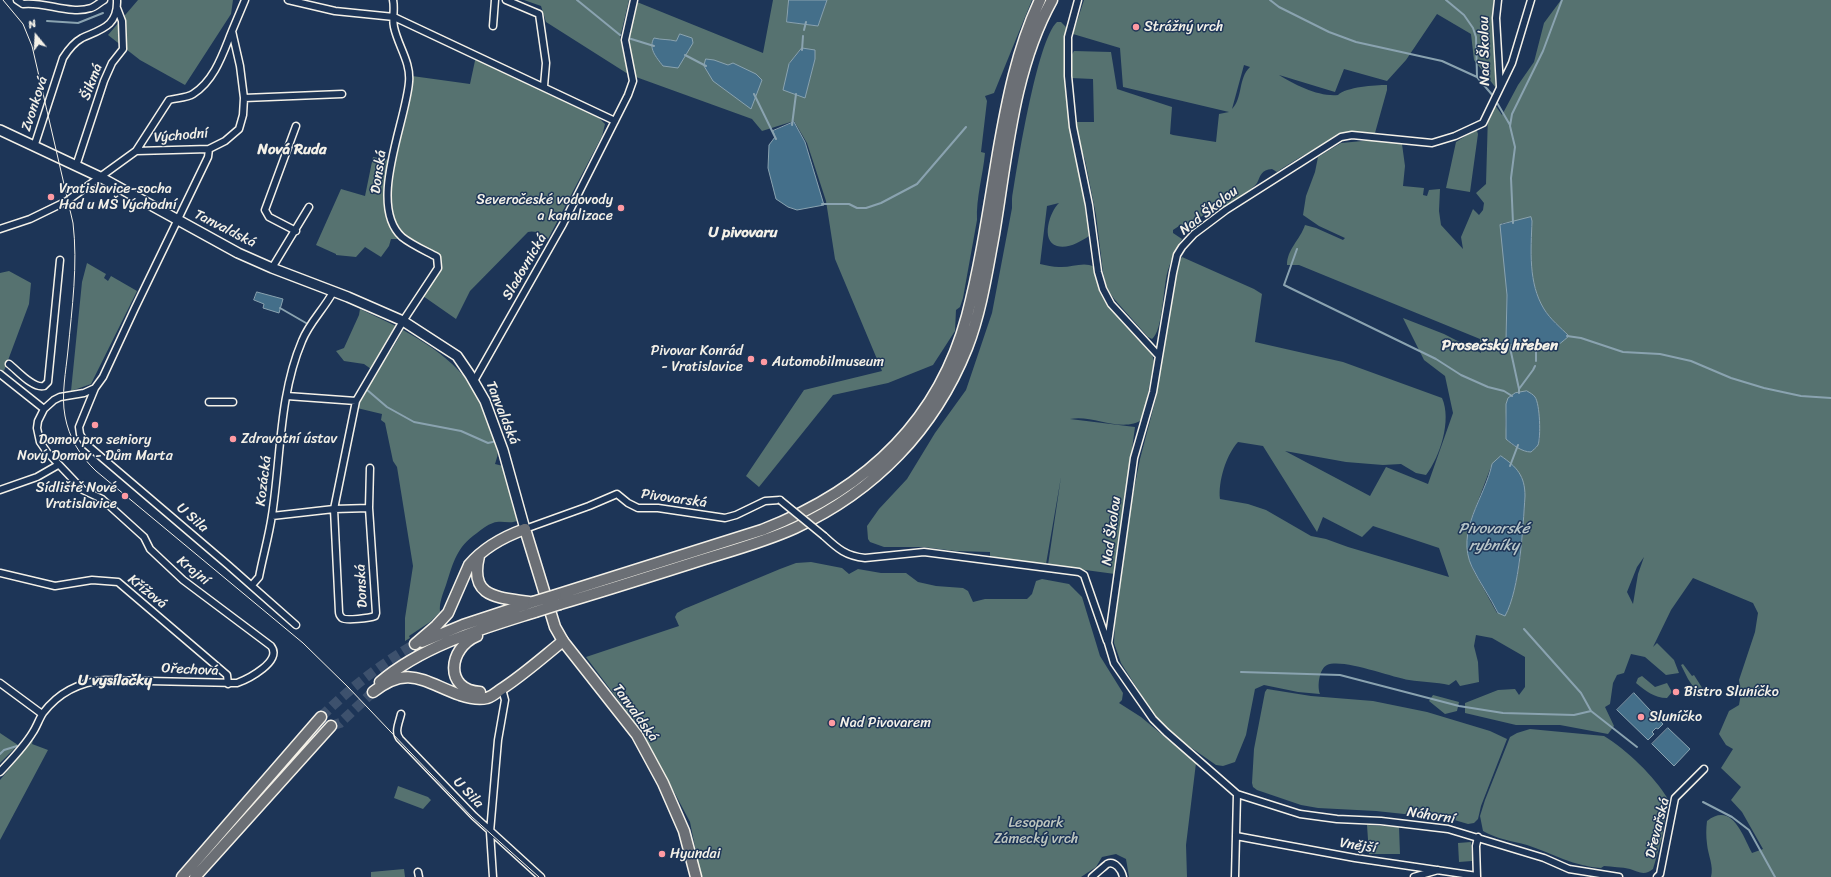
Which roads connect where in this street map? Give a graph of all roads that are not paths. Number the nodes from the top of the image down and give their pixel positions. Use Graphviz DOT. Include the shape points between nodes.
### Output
graph roads {
  1 [pos="17,0"];
  2 [pos="104,0"];
  3 [pos="117,0"];
  4 [pos="245,0"];
  5 [pos="288,0"];
  6 [pos="394,0"];
  7 [pos="495,0"];
  8 [pos="506,0"];
  9 [pos="634,0"];
  10 [pos="1040,0"];
  11 [pos="1052,0"];
  12 [pos="1078,0"];
  13 [pos="1498,0"];
  14 [pos="1531,0"];
  15 [pos="117,8"];
  16 [pos="394,17"];
  17 [pos="493,26"];
  18 [pos="232,31"];
  19 [pos="544,86"];
  20 [pos="1500,89"];
  21 [pos="342,94"];
  22 [pos="244,98"];
  23 [pos="615,121"];
  24 [pos="296,126"];
  25 [pos="0,130"];
  26 [pos="34,147"];
  27 [pos="209,149"];
  28 [pos="136,151"];
  29 [pos="76,166"];
  30 [pos="100,177"];
  31 [pos="309,207"];
  32 [pos="177,220"];
  33 [pos="0,229"];
  34 [pos="296,231"];
  35 [pos="60,260"];
  36 [pos="272,268"];
  37 [pos="333,292"];
  38 [pos="403,321"];
  39 [pos="1158,355"];
  40 [pos="9,364"];
  41 [pos="15,371"];
  42 [pos="3,377"];
  43 [pos="474,381"];
  44 [pos="95,388"];
  45 [pos="287,396"];
  46 [pos="356,401"];
  47 [pos="209,402"];
  48 [pos="232,402"];
  49 [pos="44,409"];
  50 [pos="58,465"];
  51 [pos="370,468"];
  52 [pos="0,490"];
  53 [pos="780,500"];
  54 [pos="369,508"];
  55 [pos="334,509"];
  56 [pos="815,512"];
  57 [pos="272,516"];
  58 [pos="525,529"];
  59 [pos="479,555"];
  60 [pos="0,573"];
  61 [pos="252,585"];
  62 [pos="532,609"];
  63 [pos="296,625"];
  64 [pos="563,641"];
  65 [pos="1108,643"];
  66 [pos="0,683"];
  67 [pos="228,684"];
  68 [pos="501,690"];
  69 [pos="42,714"];
  70 [pos="401,714"];
  71 [pos="321,717"];
  72 [pos="331,726"];
  73 [pos="1704,769"];
  74 [pos="0,772"];
  75 [pos="1237,794"];
  76 [pos="490,831"];
  77 [pos="1236,836"];
  78 [pos="1478,837"];
  79 [pos="1439,869"];
  80 [pos="1477,876"];
  81 [pos="182,877"];
  82 [pos="195,877"];
  83 [pos="493,877"];
  84 [pos="541,877"];
  85 [pos="696,877"];
  86 [pos="1092,877"];
  87 [pos="1123,877"];
  88 [pos="1235,877"];
  89 [pos="1414,877"];
  90 [pos="1619,877"];
  91 [pos="1657,877"];
  1 -- 2 [label="street" via="23,4 33,3 68,9 90,8"];
  3 -- 15 [label="street, Zvonková"];
  4 -- 18 [label="street, Východní"];
  5 -- 16 [label="street" via="335,11"];
  6 -- 16 [label="street, Donská"];
  7 -- 17 [label="street"];
  8 -- 19 [label="street" via="539,14 546,63"];
  9 -- 23 [label="street, Sladovnická" via="625,40 633,81"];
  10 -- 56 [label="main road" via="1021,46 1011,83 976,279 967,317 946,372 927,406 897,444 874,466"];
  11 -- 56 [label="main road" via="1029,51 1012,124 985,281 968,346 957,372 942,402 903,451 868,484"];
  12 -- 39 [label="street" via="1068,37 1068,76 1073,127 1089,205 1098,272 1102,289 1111,304"];
  13 -- 20 [label="street, Nad Školou" via="1496,18"];
  14 -- 20 [label="street" via="1512,63"];
  15 -- 26 [label="street, Zvonková" via="113,20 106,28 81,39 62,58"];
  15 -- 29 [label="street, Šikmá" via="122,21 123,49 112,63 104,81"];
  16 -- 19 [label="street"];
  16 -- 38 [label="street, Donská" via="394,26 408,67 409,82 395,143 387,202 392,221 402,237 437,257 438,268"];
  18 -- 22 [label="street, Východní"];
  18 -- 28 [label="street, Východní" via="208,81 192,94 169,100"];
  19 -- 23 [label="street"];
  20 -- 39 [label="street, Nad Školou" via="1482,123 1455,136 1432,143 1352,135 1331,141 1194,234 1177,255"];
  21 -- 22 [label="street"];
  22 -- 27 [label="street, Východní" via="239,129 225,141"];
  23 -- 43 [label="street, Sladovnická" via="563,224"];
  24 -- 34 [label="street" via="265,210 269,217"];
  25 -- 26 [label="main road, Tanvaldská"];
  26 -- 29 [label="main road, Tanvaldská"];
  27 -- 28 [label="street, Východní"];
  27 -- 32 [label="street" via="208,157"];
  28 -- 30 [label="street, Východní"];
  29 -- 30 [label="main road, Tanvaldská"];
  30 -- 32 [label="main road, Tanvaldská"];
  30 -- 33 [label="street, Východní" via="63,204"];
  31 -- 34 [label="street"];
  32 -- 36 [label="main road, Tanvaldská"];
  32 -- 44 [label="street" via="103,377"];
  34 -- 36 [label="street"];
  35 -- 41 [label="street" via="48,382 44,386 35,386"];
  36 -- 37 [label="main road, Tanvaldská"];
  37 -- 38 [label="main road, Tanvaldská"];
  37 -- 45 [label="street, Kozácká" via="302,339"];
  38 -- 43 [label="main road, Tanvaldská" via="457,356"];
  38 -- 46 [label="street, Donská"];
  39 -- 65 [label="street, Nad Školou" via="1153,392 1134,458"];
  40 -- 41 [label="street"];
  41 -- 42 [label="street"];
  42 -- 49 [label="street"];
  43 -- 58 [label="main road, Tanvaldská" via="485,401 503,450"];
  44 -- 49 [label="street" via="84,393 60,397"];
  44 -- 61 [label="street, U Sila" via="79,427 86,444"];
  45 -- 46 [label="street"];
  45 -- 57 [label="street, Kozácká"];
  46 -- 55 [label="street, Donská"];
  47 -- 48 [label="street"];
  49 -- 50 [label="street" via="38,421 37,431 40,442"];
  50 -- 52 [label="street" via="37,477"];
  50 -- 67 [label="street, Krajní" via="83,490 102,499 144,537 150,549 183,580 273,649 274,656 257,673 243,681"];
  51 -- 54 [label="street, Donská"];
  53 -- 58 [label="street, Pivovarská" via="765,501 724,518 658,508 638,508 617,494"];
  53 -- 65 [label="street, Nad Školou, bridge" via="840,550 851,556 865,558 924,552 1079,572 1084,575"];
  54 -- 55 [label="street"];
  54 -- 55 [label="street, Donská" via="376,613 369,618 345,619 339,612"];
  55 -- 57 [label="street"];
  56 -- 62 [label="main road, bridge" via="734,550"];
  57 -- 61 [label="street, Kozácká" via="258,577"];
  58 -- 59 [label="main road" via="499,540"];
  58 -- 64 [label="main road, Tanvaldská" via="555,627"];
  59 -- 62 [label="main road" via="476,577 483,589 494,597"];
  59 -- 62 [label="main road" via="469,565 448,613 415,644 475,621"];
  60 -- 67 [label="street, Křížová" via="55,586 92,580 118,582 227,675"];
  61 -- 63 [label="street, U Sila"];
  62 -- 68 [label="main road" via="469,640 455,657 454,672 462,686 475,692"];
  62 -- 68 [label="main road" via="444,643 408,661 390,673 372,691 401,677 419,678 450,691 476,698 490,697"];
  64 -- 68 [label="main road"];
  64 -- 85 [label="main road, Tanvaldská" via="637,735 663,783 684,831"];
  65 -- 75 [label="street, Nad Školou" via="1114,663 1153,719"];
  66 -- 69 [label="street"];
  67 -- 69 [label="street, Ořechová" via="93,681 67,690"];
  68 -- 76 [label="street" via="505,700 498,740"];
  69 -- 74 [label="street" via="34,731"];
  70 -- 76 [label="street, U Sila" via="397,729 400,739"];
  71 -- 81 [label="main road"];
  72 -- 82 [label="main road"];
  73 -- 91 [label="street, Dřevařská" via="1676,798 1660,874"];
  75 -- 77 [label="street"];
  75 -- 78 [label="street, Náhorní" via="1300,814 1448,829"];
  76 -- 83 [label="street"];
  76 -- 84 [label="street, U Sila"];
  77 -- 79 [label="street, Vnější" via="1355,858"];
  77 -- 88 [label="street"];
  78 -- 80 [label="street"];
  78 -- 90 [label="street, Náhorní" via="1544,858 1569,869"];
  79 -- 80 [label="street, Vnější"];
  79 -- 89 [label="street"];
  86 -- 87 [label="street" via="1107,864 1118,867"];
}
